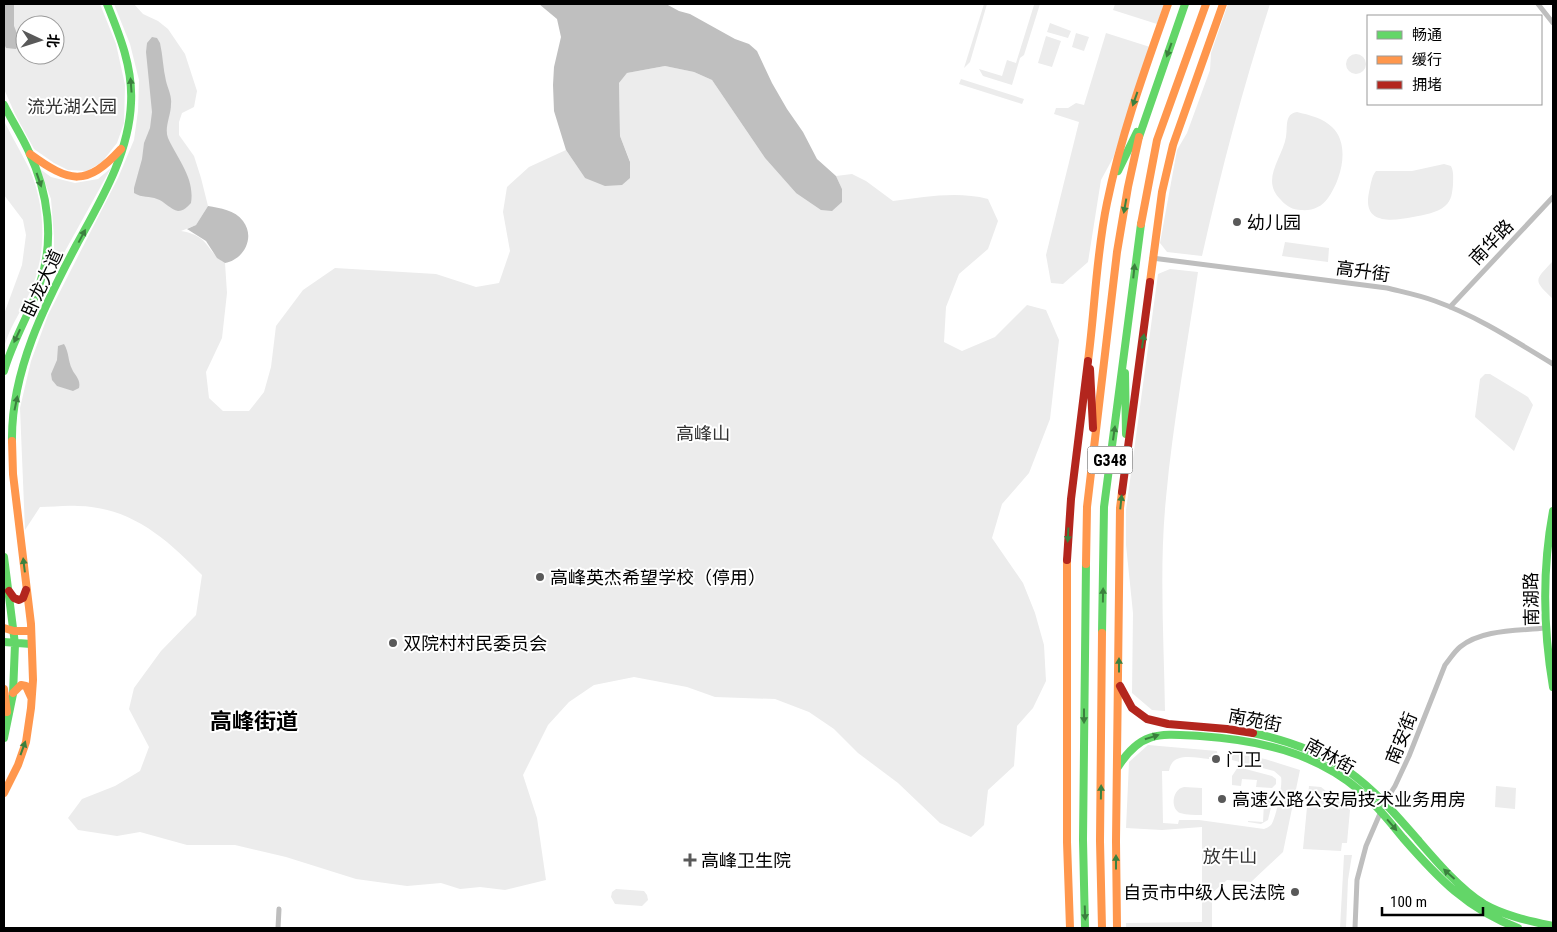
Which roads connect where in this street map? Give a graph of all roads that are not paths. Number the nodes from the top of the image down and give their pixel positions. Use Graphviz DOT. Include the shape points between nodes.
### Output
graph roads {
  1 [pos="108,4"];
  2 [pos="1168,4"];
  3 [pos="1185,4"];
  4 [pos="1206,4"];
  5 [pos="1223,4"];
  6 [pos="1538,4"];
  7 [pos="1553,23"];
  8 [pos="4,105"];
  9 [pos="1146,114"];
  10 [pos="125,144"];
  11 [pos="30,154"];
  12 [pos="1110,186"];
  13 [pos="1553,197"];
  14 [pos="1152,258"];
  15 [pos="1450,307"];
  16 [pos="1089,348"];
  17 [pos="1124,356"];
  18 [pos="1553,364"];
  19 [pos="4,371"];
  20 [pos="1094,455"];
  21 [pos="1126,456"];
  22 [pos="1553,511"];
  23 [pos="4,558"];
  24 [pos="26,585"];
  25 [pos="7,590"];
  26 [pos="4,628"];
  27 [pos="1545,628"];
  28 [pos="30,630"];
  29 [pos="14,631"];
  30 [pos="4,642"];
  31 [pos="15,644"];
  32 [pos="31,644"];
  33 [pos="1119,684"];
  34 [pos="1553,688"];
  35 [pos="4,689"];
  36 [pos="13,694"];
  37 [pos="31,699"];
  38 [pos="8,721"];
  39 [pos="4,738"];
  40 [pos="1118,768"];
  41 [pos="4,792"];
  42 [pos="1385,802"];
  43 [pos="1381,812"];
  44 [pos="279,909"];
  45 [pos="1553,926"];
  46 [pos="278,928"];
  47 [pos="1070,928"];
  48 [pos="1086,928"];
  49 [pos="1102,928"];
  50 [pos="1117,928"];
  51 [pos="1354,928"];
  52 [pos="1518,928"];
  10 -- 1 [label="main road, 卧龙大道, one-way" via="131,113 131,82 123,44"];
  2 -- 12 [label="main road, one-way" via="1128,118"];
  3 -- 9 [label="main road, G348, one-way"];
  17 -- 4 [label="main road, G348, one-way" via="1146,189 1158,140"];
  5 -- 14 [label="main road" via="1173,145"];
  6 -- 7 [label="street"];
  8 -- 11 [label="main road, 卧龙大道"];
  9 -- 12 [label="main road"];
  9 -- 20 [label="main road, G348, one-way" via="1128,187 1117,252"];
  10 -- 11 [label="main road" via="109,164 95,174 77,177 63,176"];
  24 -- 10 [label="main road, 卧龙大道, one-way" via="12,448 14,412 24,362 43,313 112,178"];
  11 -- 19 [label="main road, 卧龙大道, one-way" via="46,200 48,237 45,271"];
  12 -- 16 [label="main road"];
  13 -- 15 [label="street, 南华路"];
  14 -- 15 [label="street, 高升街" via="1387,288"];
  21 -- 14 [label="main road, one-way"];
  15 -- 18 [label="street, 高升街" via="1486,324"];
  16 -- 20 [label="main road"];
  16 -- 47 [label="main road, one-way" via="1067,550"];
  17 -- 21 [label="main road"];
  49 -- 17 [label="main road, G348, one-way" via="1104,507"];
  20 -- 48 [label="main road, G348, one-way" via="1085,548 1083,840"];
  33 -- 21 [label="main road, one-way" via="1120,508"];
  22 -- 27 [label="main road, 南湖路" via="1546,546"];
  23 -- 25 [label="main road"];
  24 -- 25 [label="main road" via="22,600 12,598"];
  24 -- 28 [label="main road, 卧龙大道"];
  25 -- 29 [label="main road"];
  26 -- 29 [label="main road"];
  27 -- 34 [label="main road, 南湖路"];
  27 -- 42 [label="street, 南安街" via="1486,635 1470,641 1454,653 1442,673 1396,786"];
  28 -- 29 [label="main road"];
  28 -- 32 [label="main road, 卧龙大道"];
  29 -- 31 [label="main road"];
  30 -- 31 [label="main road"];
  31 -- 32 [label="main road"];
  31 -- 36 [label="main road"];
  32 -- 37 [label="main road, 卧龙大道"];
  33 -- 40 [label="main road"];
  33 -- 42 [label="main road, 南苑街" via="1129,704 1146,718 1250,733 1288,742 1333,762 1365,783"];
  35 -- 38 [label="main road"];
  36 -- 37 [label="main road" via="21,685 26,686"];
  36 -- 38 [label="main road"];
  41 -- 37 [label="main road, 卧龙大道, one-way" via="28,737"];
  38 -- 39 [label="main road"];
  40 -- 43 [label="main road, 南林街, one-way" via="1133,747 1154,735 1249,741 1305,757 1358,789"];
  50 -- 40 [label="main road, one-way"];
  42 -- 43 [label="street, 南安街"];
  45 -- 42 [label="main road, one-way" via="1520,918 1485,904 1445,870"];
  43 -- 51 [label="street, 南安街" via="1361,863"];
  43 -- 52 [label="main road, 南林街, one-way" via="1437,877 1460,897 1481,913"];
  44 -- 46 [label="street"];
}
